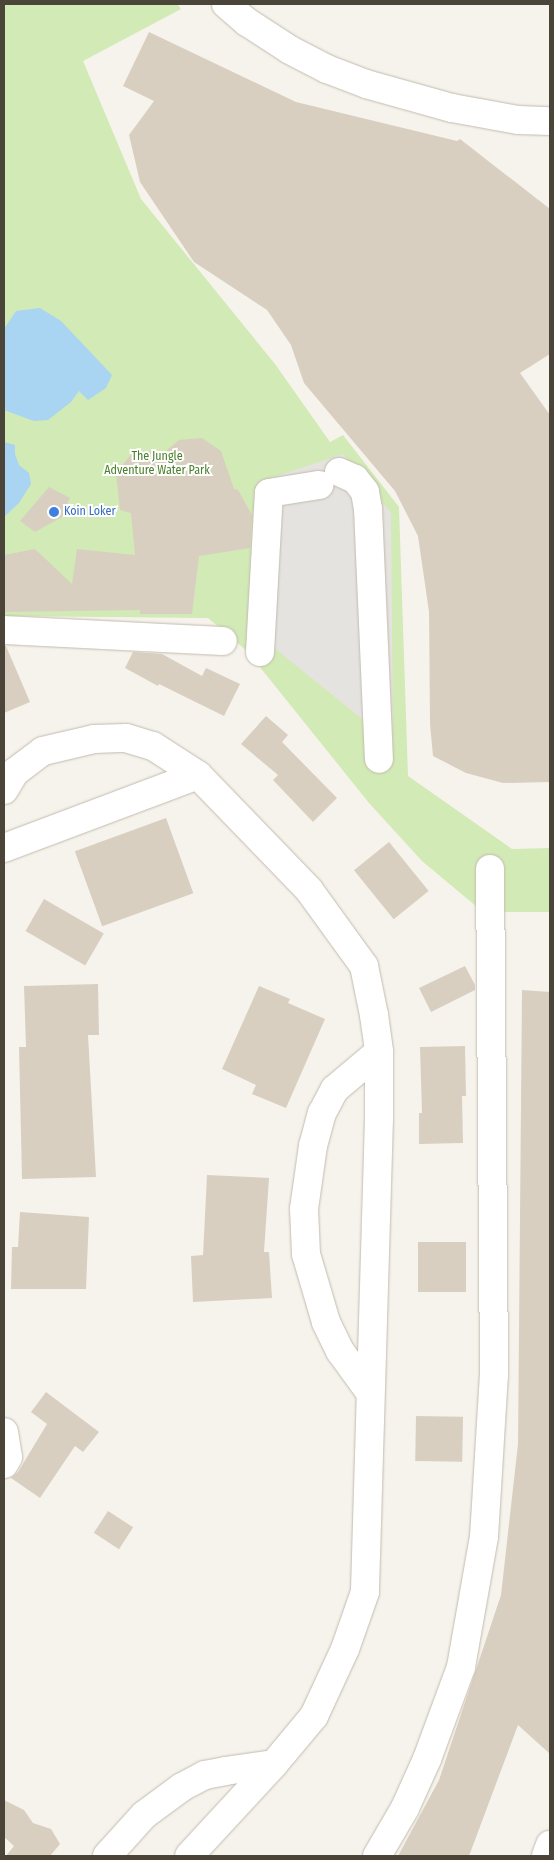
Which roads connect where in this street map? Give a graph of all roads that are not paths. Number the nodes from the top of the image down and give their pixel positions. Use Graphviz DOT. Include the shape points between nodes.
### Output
graph roads {
  1 [pos="226,4"];
  2 [pos="550,121"];
  3 [pos="4,630"];
  4 [pos="223,641"];
  5 [pos="260,652"];
  6 [pos="380,759"];
  7 [pos="198,776"];
  8 [pos="4,790"];
  9 [pos="4,848"];
  10 [pos="490,869"];
  11 [pos="379,1052"];
  12 [pos="369,1392"];
  13 [pos="4,1432"];
  14 [pos="4,1464"];
  15 [pos="274,1764"];
  16 [pos="550,1845"];
  17 [pos="107,1856"];
  18 [pos="189,1856"];
  19 [pos="377,1856"];
  20 [pos="546,1856"];
  1 -- 2 [label="street" via="290,50 366,84 452,108 518,120"];
  3 -- 4 [label="street"];
  5 -- 6 [label="street" via="269,493 329,478 355,479 365,492 368,510"];
  7 -- 8 [label="street" via="153,746 126,738 94,739 44,751 16,772"];
  7 -- 9 [label="street"];
  7 -- 11 [label="street" via="308,890 364,966"];
  10 -- 19 [label="street" via="494,1375 484,1537 461,1667 416,1784"];
  11 -- 12 [label="street"];
  11 -- 12 [label="street" via="335,1089 322,1113 313,1146 304,1208 306,1254 326,1322 340,1351"];
  12 -- 15 [label="street" via="364,1592 345,1650 314,1716"];
  13 -- 14 [label="street" via="8,1457"];
  15 -- 17 [label="street" via="205,1775 182,1787 144,1815"];
  15 -- 18 [label="street"];
  16 -- 20 [label="street"];
}
